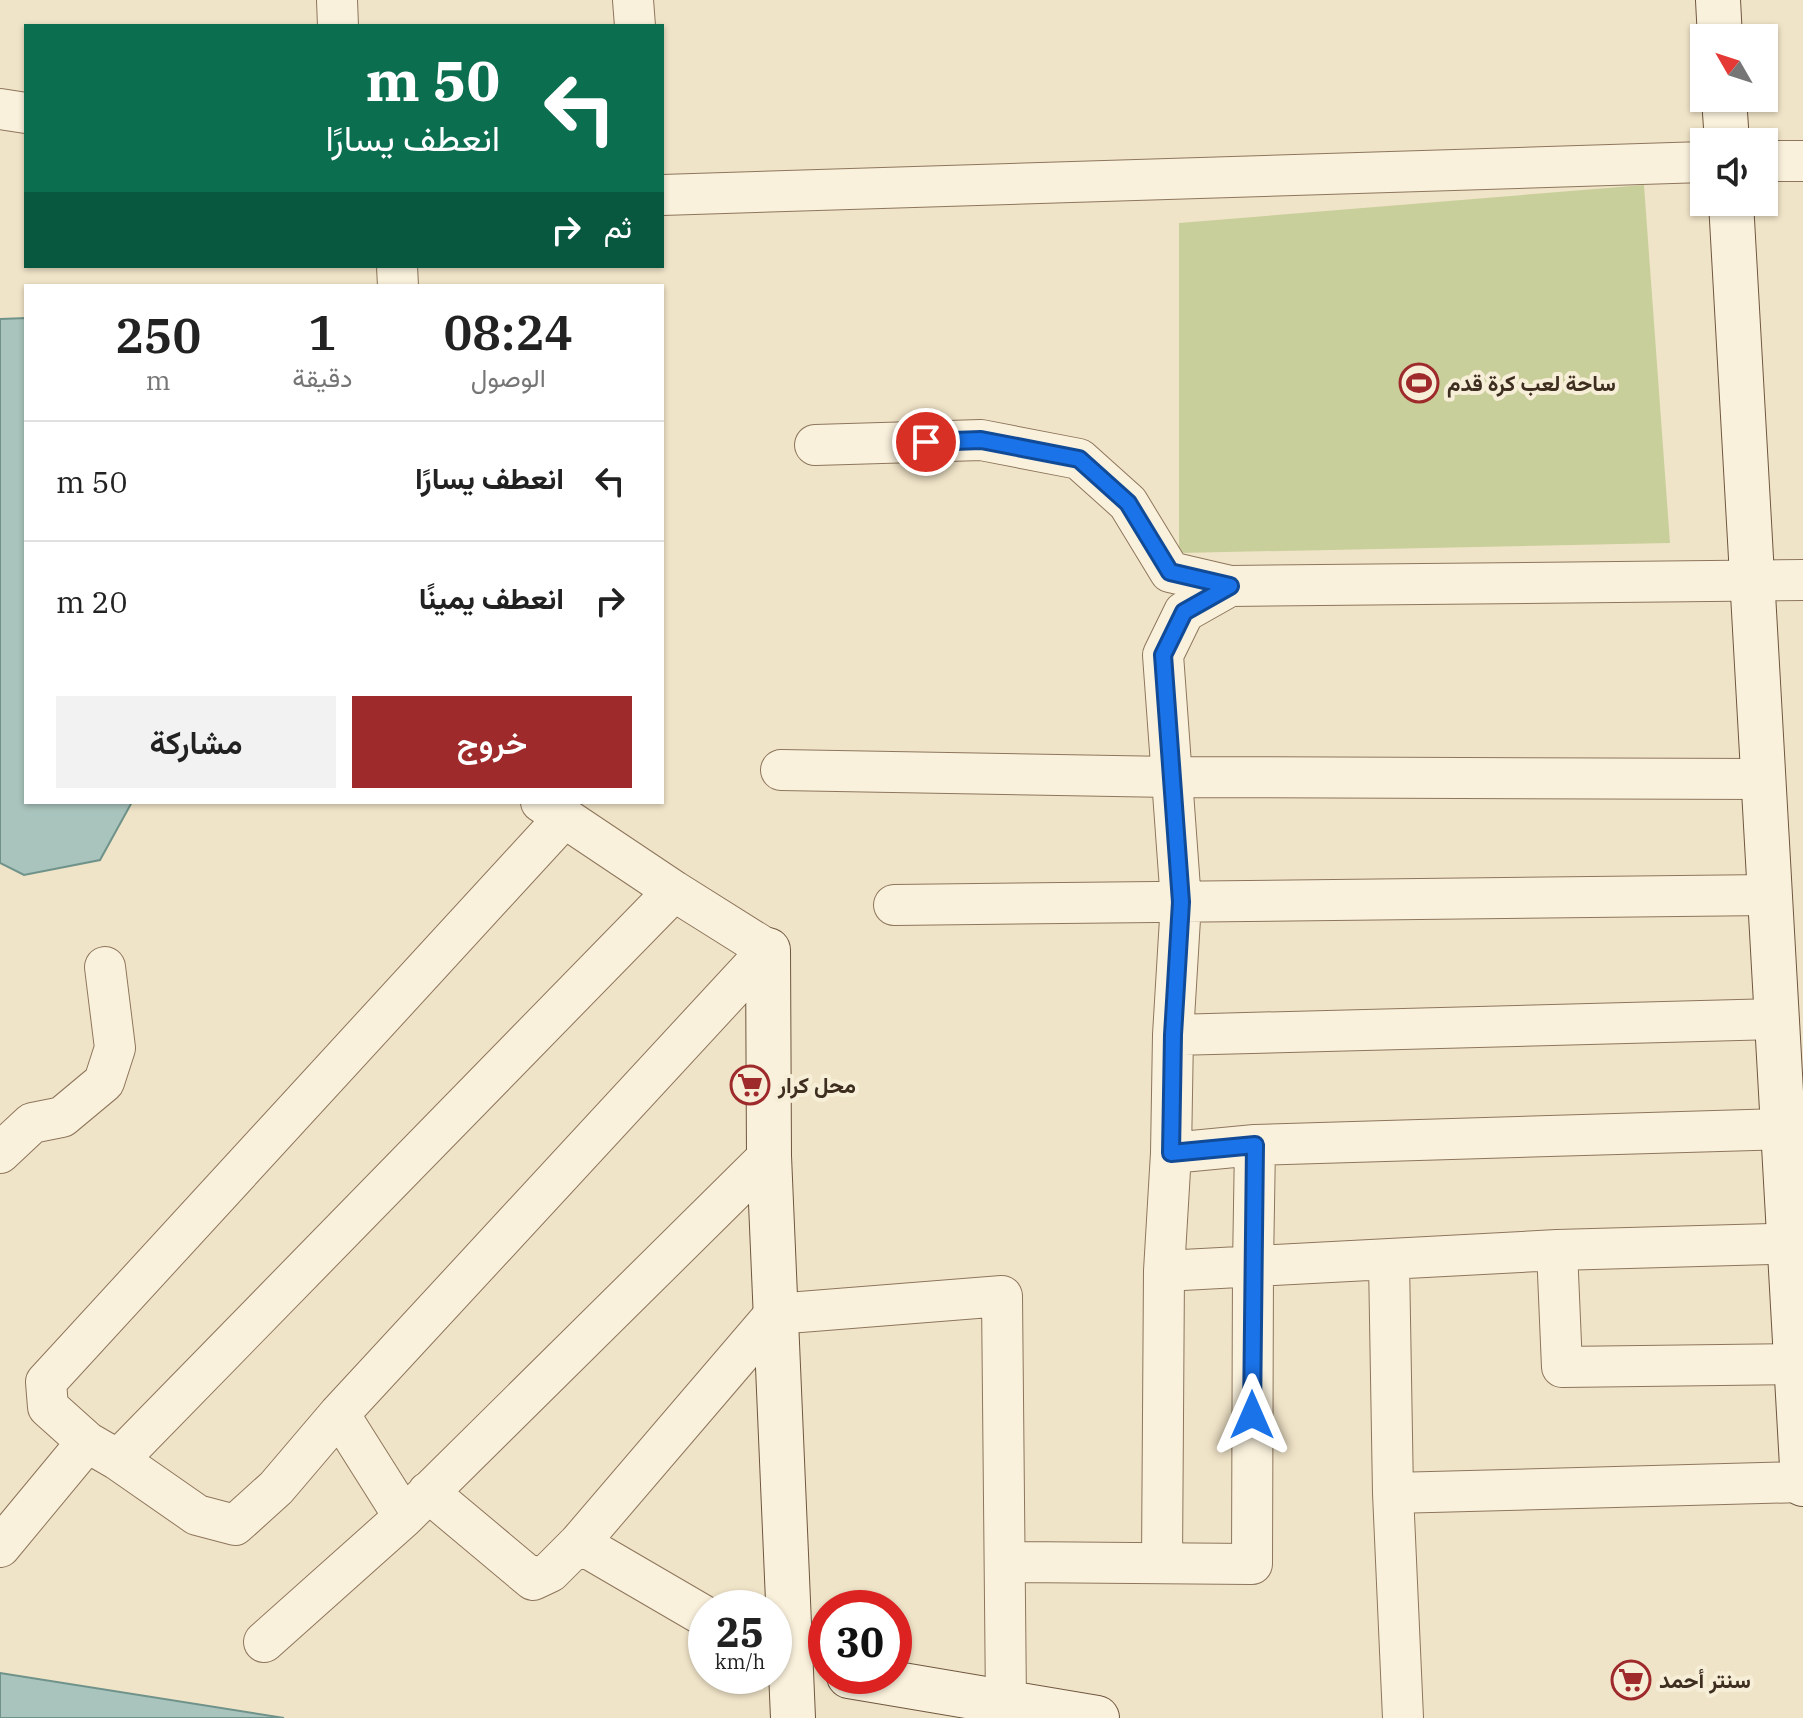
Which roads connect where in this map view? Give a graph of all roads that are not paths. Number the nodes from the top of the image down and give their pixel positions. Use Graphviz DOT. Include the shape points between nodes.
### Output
graph roads {
  1 [pos="337,0"];
  2 [pos="633,0"];
  3 [pos="1718,0"];
  4 [pos="338,24"];
  5 [pos="635,24"];
  6 [pos="1719,24"];
  7 [pos="0,109"];
  8 [pos="24,113"];
  9 [pos="1778,161"];
  10 [pos="1803,161"];
  11 [pos="1690,162"];
  12 [pos="664,195"];
  13 [pos="1732,216"];
  14 [pos="815,445"];
  15 [pos="1803,580"];
  16 [pos="1751,582"];
  17 [pos="1230,586"];
  18 [pos="781,770"];
  19 [pos="1170,777"];
  20 [pos="1764,779"];
  21 [pos="552,810"];
  22 [pos="674,891"];
  23 [pos="1768,895"];
  24 [pos="1181,902"];
  25 [pos="894,905"];
  26 [pos="768,950"];
  27 [pos="105,967"];
  28 [pos="1776,1019"];
  29 [pos="1173,1035"];
  30 [pos="1784,1129"];
  31 [pos="1255,1145"];
  32 [pos="0,1153"];
  33 [pos="1171,1153"];
  34 [pos="769,1156"];
  35 [pos="1797,1243"];
  36 [pos="1557,1250"];
  37 [pos="1389,1261"];
  38 [pos="1253,1266"];
  39 [pos="1164,1271"];
  40 [pos="775,1314"];
  41 [pos="1794,1364"];
  42 [pos="339,1414"];
  43 [pos="102,1451"];
  44 [pos="1803,1483"];
  45 [pos="1393,1493"];
  46 [pos="416,1504"];
  47 [pos="579,1543"];
  48 [pos="0,1547"];
  49 [pos="1005,1562"];
  50 [pos="1162,1562"];
  51 [pos="688,1607"];
  52 [pos="264,1642"];
  53 [pos="796,1665"];
  54 [pos="912,1687"];
  55 [pos="1006,1703"];
  56 [pos="793,1718"];
  57 [pos="1097,1718"];
  58 [pos="1403,1718"];
  1 -- 4 [label="street"];
  2 -- 5 [label="street"];
  3 -- 6 [label="street"];
  7 -- 8 [label="street"];
  9 -- 10 [label="street"];
  11 -- 12 [label="street"];
  13 -- 16 [label="street"];
  14 -- 17 [label="street" via="981,440 1079,459 1128,503 1170,572"];
  15 -- 16 [label="street"];
  16 -- 17 [label="street"];
  16 -- 20 [label="street"];
  17 -- 19 [label="street" via="1184,612 1163,655"];
  18 -- 19 [label="street"];
  19 -- 20 [label="street"];
  19 -- 24 [label="street"];
  20 -- 23 [label="street"];
  21 -- 22 [label="street"];
  21 -- 43 [label="street" via="46,1382 48,1407"];
  22 -- 26 [label="street"];
  22 -- 43 [label="street"];
  23 -- 24 [label="street"];
  23 -- 28 [label="street"];
  24 -- 25 [label="street"];
  24 -- 29 [label="street"];
  26 -- 34 [label="street"];
  26 -- 42 [label="street"];
  27 -- 32 [label="street" via="115,1048 104,1082 62,1117 32,1123"];
  28 -- 29 [label="street"];
  28 -- 30 [label="street"];
  29 -- 33 [label="street"];
  30 -- 31 [label="street"];
  30 -- 35 [label="street"];
  31 -- 33 [label="street"];
  31 -- 38 [label="street"];
  33 -- 39 [label="street"];
  34 -- 40 [label="street"];
  34 -- 46 [label="street"];
  35 -- 36 [label="street"];
  35 -- 41 [label="street"];
  36 -- 37 [label="street"];
  36 -- 41 [label="street" via="1562,1367"];
  37 -- 38 [label="street"];
  37 -- 45 [label="street"];
  38 -- 39 [label="street"];
  38 -- 50 [label="street" via="1252,1564"];
  39 -- 50 [label="street"];
  40 -- 47 [label="street"];
  40 -- 49 [label="street" via="1002,1296"];
  40 -- 53 [label="street"];
  41 -- 44 [label="street"];
  42 -- 43 [label="street" via="276,1488 235,1525 197,1515"];
  42 -- 46 [label="street"];
  43 -- 48 [label="street"];
  44 -- 45 [label="street"];
  45 -- 58 [label="street"];
  46 -- 47 [label="street" via="533,1580 550,1572"];
  46 -- 52 [label="street"];
  47 -- 51 [label="street"];
  49 -- 50 [label="street"];
  49 -- 55 [label="street"];
  53 -- 56 [label="street"];
  54 -- 55 [label="street"];
  55 -- 57 [label="street"];
}
